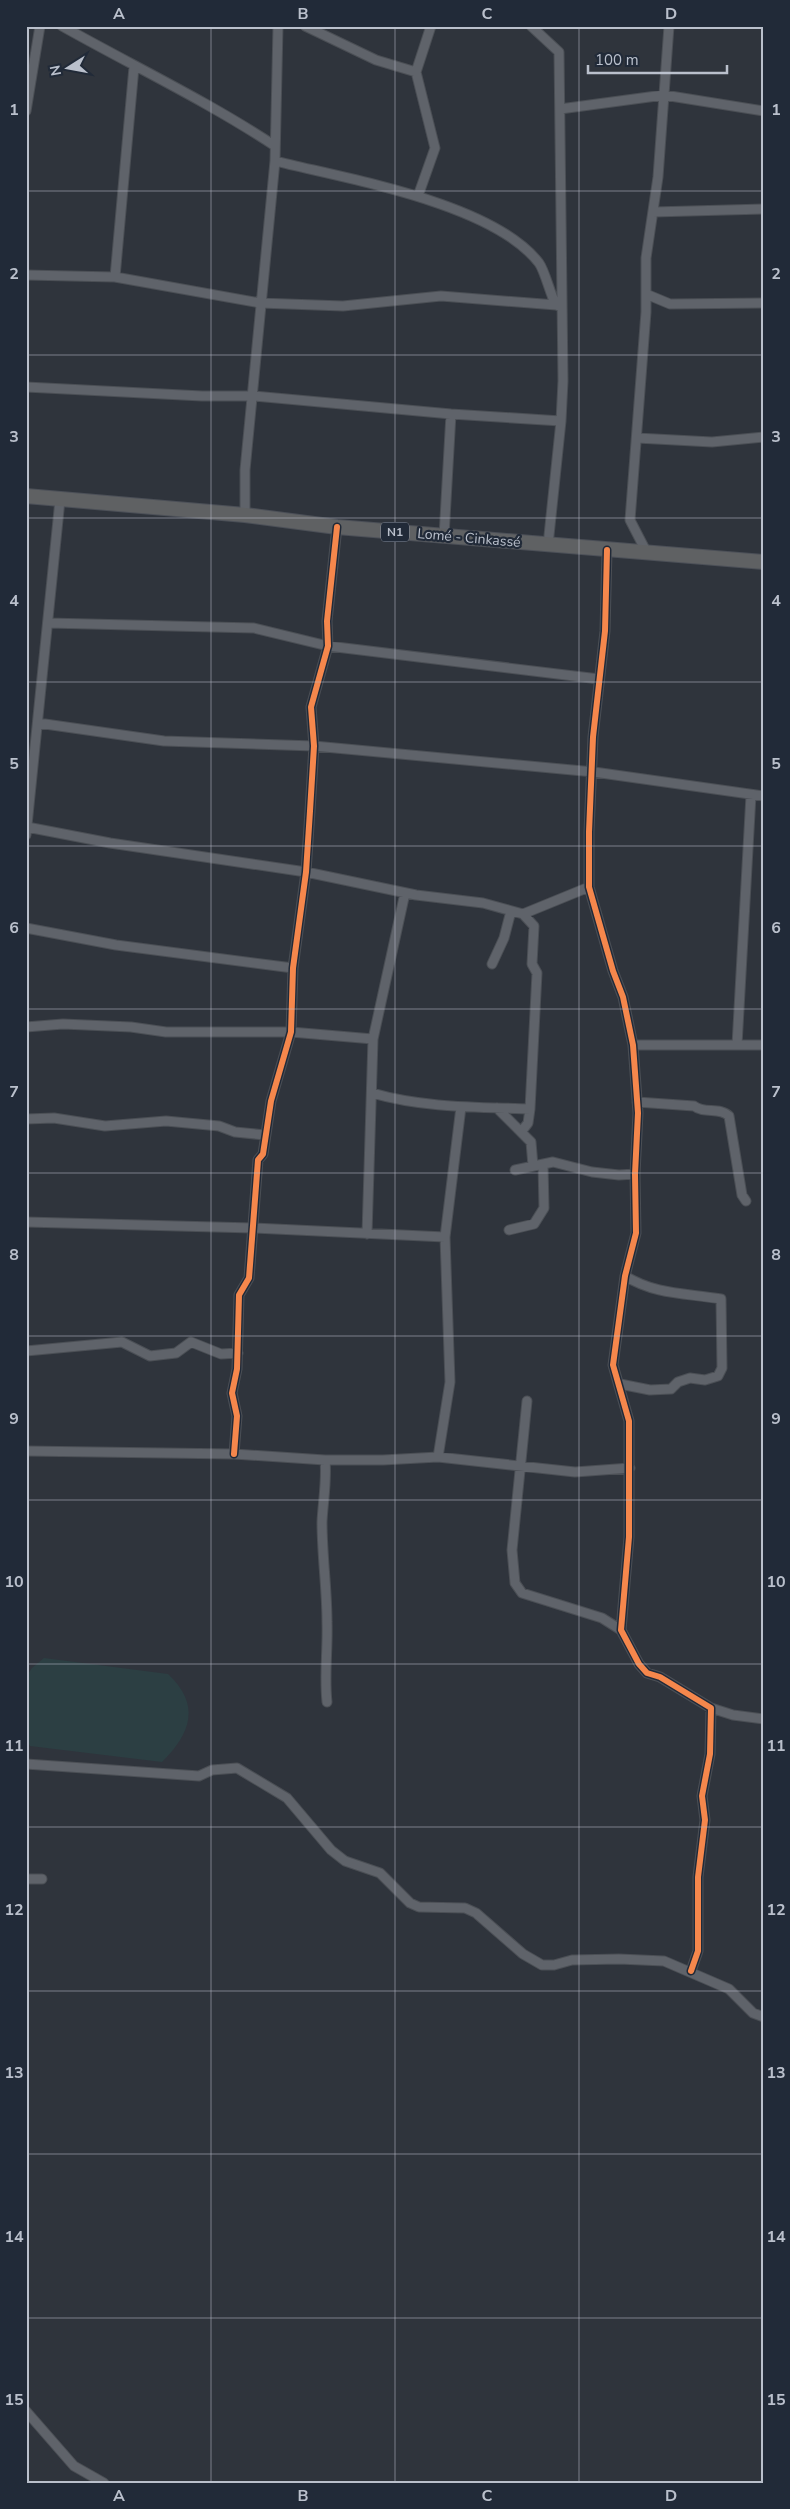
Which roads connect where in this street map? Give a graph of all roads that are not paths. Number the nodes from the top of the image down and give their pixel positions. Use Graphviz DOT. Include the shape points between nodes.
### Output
graph roads {
  1 [pos="40,26"];
  2 [pos="62,26"];
  3 [pos="278,26"];
  4 [pos="305,26"];
  5 [pos="431,26"];
  6 [pos="531,26"];
  7 [pos="669,26"];
  8 [pos="134,67"];
  9 [pos="416,72"];
  10 [pos="664,95"];
  11 [pos="560,109"];
  12 [pos="26,111"];
  13 [pos="764,111"];
  14 [pos="275,146"];
  15 [pos="275,161"];
  16 [pos="418,196"];
  17 [pos="764,209"];
  18 [pos="653,212"];
  19 [pos="26,275"];
  20 [pos="115,277"];
  21 [pos="646,294"];
  22 [pos="260,303"];
  23 [pos="764,304"];
  24 [pos="558,305"];
  25 [pos="26,387"];
  26 [pos="253,396"];
  27 [pos="451,414"];
  28 [pos="561,422"];
  29 [pos="764,436"];
  30 [pos="637,438"];
  31 [pos="26,496"];
  32 [pos="60,500"];
  33 [pos="245,515"];
  34 [pos="337,527"];
  35 [pos="444,536"];
  36 [pos="548,545"];
  37 [pos="607,550"];
  38 [pos="647,552"];
  39 [pos="764,562"];
  40 [pos="48,623"];
  41 [pos="328,646"];
  42 [pos="599,679"];
  43 [pos="38,723"];
  44 [pos="314,746"];
  45 [pos="592,772"];
  46 [pos="752,795"];
  47 [pos="764,796"];
  48 [pos="28,803"];
  49 [pos="27,831"];
  50 [pos="306,872"];
  51 [pos="590,887"];
  52 [pos="405,893"];
  53 [pos="511,911"];
  54 [pos="523,914"];
  55 [pos="26,928"];
  56 [pos="492,964"];
  57 [pos="293,968"];
  58 [pos="26,1027"];
  59 [pos="291,1032"];
  60 [pos="373,1039"];
  61 [pos="633,1045"];
  62 [pos="738,1045"];
  63 [pos="764,1046"];
  64 [pos="372,1093"];
  65 [pos="637,1102"];
  66 [pos="462,1107"];
  67 [pos="496,1108"];
  68 [pos="530,1109"];
  69 [pos="26,1119"];
  70 [pos="521,1132"];
  71 [pos="265,1135"];
  72 [pos="543,1164"];
  73 [pos="533,1166"];
  74 [pos="515,1170"];
  75 [pos="634,1174"];
  76 [pos="746,1201"];
  77 [pos="26,1222"];
  78 [pos="253,1228"];
  79 [pos="509,1230"];
  80 [pos="367,1234"];
  81 [pos="445,1237"];
  82 [pos="625,1276"];
  83 [pos="26,1351"];
  84 [pos="238,1353"];
  85 [pos="620,1384"];
  86 [pos="527,1401"];
  87 [pos="26,1451"];
  88 [pos="234,1454"];
  89 [pos="438,1456"];
  90 [pos="325,1460"];
  91 [pos="522,1466"];
  92 [pos="630,1468"];
  93 [pos="621,1630"];
  94 [pos="327,1702"];
  95 [pos="711,1708"];
  96 [pos="764,1719"];
  97 [pos="26,1764"];
  98 [pos="26,1879"];
  99 [pos="42,1879"];
  100 [pos="691,1971"];
  101 [pos="764,2017"];
  102 [pos="26,2411"];
  103 [pos="104,2483"];
  1 -- 12 [label="street"];
  2 -- 8 [label="street"];
  3 -- 14 [label="street"];
  4 -- 9 [label="street" via="376,60"];
  5 -- 9 [label="street"];
  6 -- 11 [label="street" via="559,52"];
  7 -- 10 [label="street"];
  8 -- 14 [label="street" via="237,120"];
  8 -- 20 [label="street"];
  9 -- 16 [label="street" via="435,148"];
  10 -- 11 [label="street"];
  10 -- 13 [label="street"];
  10 -- 18 [label="street"];
  11 -- 24 [label="street"];
  14 -- 15 [label="street"];
  15 -- 16 [label="street"];
  15 -- 22 [label="street"];
  16 -- 24 [label="street" via="464,213 522,244 541,265 548,291"];
  17 -- 18 [label="street"];
  18 -- 21 [label="street" via="646,258"];
  19 -- 20 [label="street"];
  20 -- 22 [label="street"];
  21 -- 23 [label="street" via="670,304"];
  21 -- 30 [label="street"];
  22 -- 24 [label="street" via="343,306 442,296"];
  22 -- 26 [label="street"];
  24 -- 28 [label="street"];
  25 -- 26 [label="street"];
  26 -- 27 [label="street"];
  26 -- 33 [label="street"];
  27 -- 28 [label="street"];
  27 -- 35 [label="street"];
  28 -- 36 [label="street"];
  29 -- 30 [label="street" via="712,442"];
  30 -- 38 [label="street" via="630,520"];
  31 -- 32 [label="highway, Lomé - Cinkassé / N1"];
  32 -- 33 [label="highway, Lomé - Cinkassé / N1"];
  32 -- 40 [label="street"];
  33 -- 34 [label="highway, Lomé - Cinkassé / N1"];
  34 -- 35 [label="highway, Lomé - Cinkassé / N1"];
  34 -- 41 [label="street" via="327,621"];
  35 -- 36 [label="highway, Lomé - Cinkassé / N1"];
  36 -- 37 [label="highway, Lomé - Cinkassé / N1"];
  37 -- 38 [label="highway, Lomé - Cinkassé / N1"];
  37 -- 42 [label="street" via="605,631"];
  38 -- 39 [label="highway, Lomé - Cinkassé / N1"];
  40 -- 41 [label="street" via="254,628"];
  40 -- 43 [label="street"];
  41 -- 42 [label="street"];
  41 -- 44 [label="street" via="310,706"];
  42 -- 45 [label="street"];
  43 -- 44 [label="street" via="164,741"];
  43 -- 48 [label="street"];
  44 -- 45 [label="street"];
  44 -- 50 [label="street"];
  45 -- 46 [label="street"];
  45 -- 51 [label="street"];
  46 -- 47 [label="street"];
  46 -- 62 [label="street"];
  48 -- 49 [label="street"];
  49 -- 50 [label="street"];
  50 -- 52 [label="street"];
  50 -- 57 [label="street"];
  51 -- 54 [label="street"];
  51 -- 61 [label="street" via="623,997"];
  52 -- 53 [label="street" via="483,903"];
  52 -- 60 [label="street"];
  53 -- 54 [label="street"];
  53 -- 56 [label="street" via="504,938"];
  54 -- 68 [label="street" via="534,926 532,964 537,973"];
  55 -- 57 [label="street" via="116,945"];
  57 -- 59 [label="street"];
  58 -- 59 [label="street" via="63,1024 131,1026 166,1032"];
  59 -- 60 [label="street"];
  59 -- 71 [label="street" via="271,1101"];
  60 -- 64 [label="street"];
  61 -- 62 [label="street"];
  61 -- 65 [label="street"];
  62 -- 63 [label="street"];
  64 -- 66 [label="street" via="403,1102"];
  64 -- 80 [label="street"];
  65 -- 75 [label="street"];
  65 -- 76 [label="street" via="725,1112 729,1116 742,1195"];
  66 -- 67 [label="street"];
  66 -- 81 [label="street"];
  67 -- 68 [label="street"];
  67 -- 70 [label="street"];
  68 -- 70 [label="street" via="528,1124"];
  69 -- 71 [label="street" via="54,1118 104,1126 166,1121"];
  70 -- 73 [label="street" via="531,1142"];
  71 -- 78 [label="street" via="263,1154 258,1160"];
  72 -- 73 [label="street"];
  72 -- 75 [label="street" via="553,1162 619,1176"];
  72 -- 79 [label="street" via="544,1208 534,1224"];
  73 -- 74 [label="street"];
  75 -- 82 [label="street" via="636,1233"];
  77 -- 78 [label="street"];
  78 -- 80 [label="street"];
  78 -- 84 [label="street" via="249,1278 239,1295"];
  80 -- 81 [label="street"];
  81 -- 89 [label="street" via="450,1382"];
  82 -- 85 [label="street" via="613,1365"];
  82 -- 85 [label="street" via="641,1286 664,1292 721,1298 722,1368 718,1376 705,1380 690,1378 670,1389 650,1390"];
  83 -- 84 [label="street" via="122,1342 150,1356 176,1352 191,1342 221,1354"];
  84 -- 88 [label="street" via="232,1393 237,1416"];
  85 -- 92 [label="street" via="629,1421"];
  86 -- 91 [label="street"];
  87 -- 88 [label="street"];
  88 -- 90 [label="street"];
  89 -- 90 [label="street"];
  89 -- 91 [label="street"];
  90 -- 94 [label="street" via="327,1477 322,1522 327,1594 328,1646 324,1676"];
  91 -- 92 [label="street" via="575,1472"];
  91 -- 93 [label="street" via="512,1550 515,1583 522,1593 602,1618"];
  92 -- 93 [label="street" via="629,1537"];
  93 -- 95 [label="street" via="647,1674 660,1677"];
  95 -- 96 [label="street"];
  95 -- 100 [label="street" via="710,1754 702,1796 705,1820 698,1877 698,1951"];
  97 -- 100 [label="street" via="199,1776 212,1770 237,1768 286,1798 331,1850 346,1861 380,1873 410,1903 419,1907 465,1908 476,1913 533,1962 554,1965 572,1960 643,1959 664,1961"];
  98 -- 99 [label="street"];
  100 -- 101 [label="street" via="729,1989 754,2013"];
  102 -- 103 [label="street" via="74,2466"];
}
